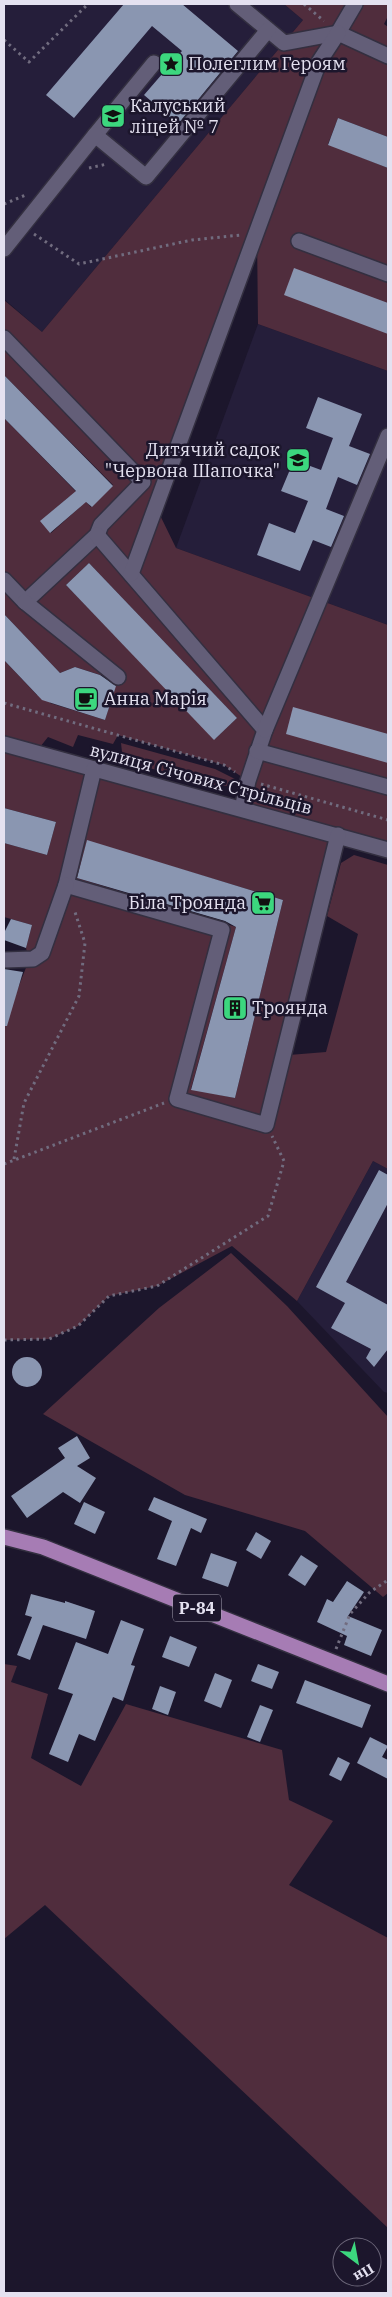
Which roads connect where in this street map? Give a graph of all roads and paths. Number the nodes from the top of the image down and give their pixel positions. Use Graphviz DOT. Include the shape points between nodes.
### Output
graph roads {
  1 [pos="88,4"];
  2 [pos="237,4"];
  3 [pos="304,4"];
  4 [pos="354,4"];
  5 [pos="268,30"];
  6 [pos="338,32"];
  7 [pos="4,40"];
  8 [pos="388,56"];
  9 [pos="154,63"];
  10 [pos="95,135"];
  11 [pos="22,226"];
  12 [pos="256,233"];
  13 [pos="298,241"];
  14 [pos="4,249"];
  15 [pos="388,274"];
  16 [pos="4,338"];
  17 [pos="388,436"];
  18 [pos="97,535"];
  19 [pos="131,574"];
  20 [pos="4,580"];
  21 [pos="25,602"];
  22 [pos="118,677"];
  23 [pos="4,703"];
  24 [pos="265,730"];
  25 [pos="4,744"];
  26 [pos="258,751"];
  27 [pos="94,769"];
  28 [pos="248,781"];
  29 [pos="388,787"];
  30 [pos="242,809"];
  31 [pos="388,820"];
  32 [pos="338,835"];
  33 [pos="388,850"];
  34 [pos="66,885"];
  35 [pos="4,960"];
  36 [pos="177,1099"];
  37 [pos="266,1124"];
  38 [pos="14,1159"];
  39 [pos="4,1164"];
  40 [pos="4,1340"];
  41 [pos="4,1537"];
  42 [pos="388,1580"];
  43 [pos="331,1662"];
  44 [pos="388,1684"];
  1 -- 7 [label="path" via="29,62"];
  2 -- 5 [label="street"];
  3 -- 6 [label="path"];
  4 -- 6 [label="street"];
  5 -- 6 [label="street" via="284,43"];
  5 -- 10 [label="street" via="146,177"];
  6 -- 8 [label="street"];
  6 -- 12 [label="street" via="319,62"];
  9 -- 10 [label="street"];
  10 -- 11 [label="street"];
  11 -- 12 [label="path" via="79,264 192,240"];
  11 -- 14 [label="street"];
  12 -- 19 [label="street"];
  13 -- 15 [label="street"];
  16 -- 18 [label="street" via="144,482 101,524"];
  17 -- 24 [label="street"];
  18 -- 19 [label="street"];
  18 -- 21 [label="street"];
  19 -- 24 [label="street"];
  20 -- 21 [label="street"];
  21 -- 22 [label="street"];
  23 -- 28 [label="path" via="224,765"];
  24 -- 26 [label="street"];
  25 -- 27 [label="street, вулиця Січових Стрільців"];
  26 -- 28 [label="street"];
  26 -- 29 [label="street"];
  27 -- 30 [label="street, вулиця Січових Стрільців"];
  27 -- 34 [label="street"];
  28 -- 30 [label="street"];
  28 -- 31 [label="path"];
  30 -- 32 [label="street, вулиця Січових Стрільців"];
  32 -- 33 [label="street, вулиця Січових Стрільців"];
  32 -- 37 [label="street"];
  34 -- 35 [label="street" via="42,953 32,959"];
  34 -- 36 [label="street" via="222,930"];
  34 -- 38 [label="path" via="85,943 79,996 24,1103"];
  36 -- 37 [label="street"];
  36 -- 38 [label="path"];
  37 -- 40 [label="path" via="284,1161 268,1216 157,1286 109,1296 78,1326 49,1339"];
  38 -- 39 [label="path"];
  41 -- 43 [label="main road, Р-84" via="43,1547"];
  42 -- 43 [label="path" via="370,1592 350,1614"];
  43 -- 44 [label="main road, Р-84"];
}
